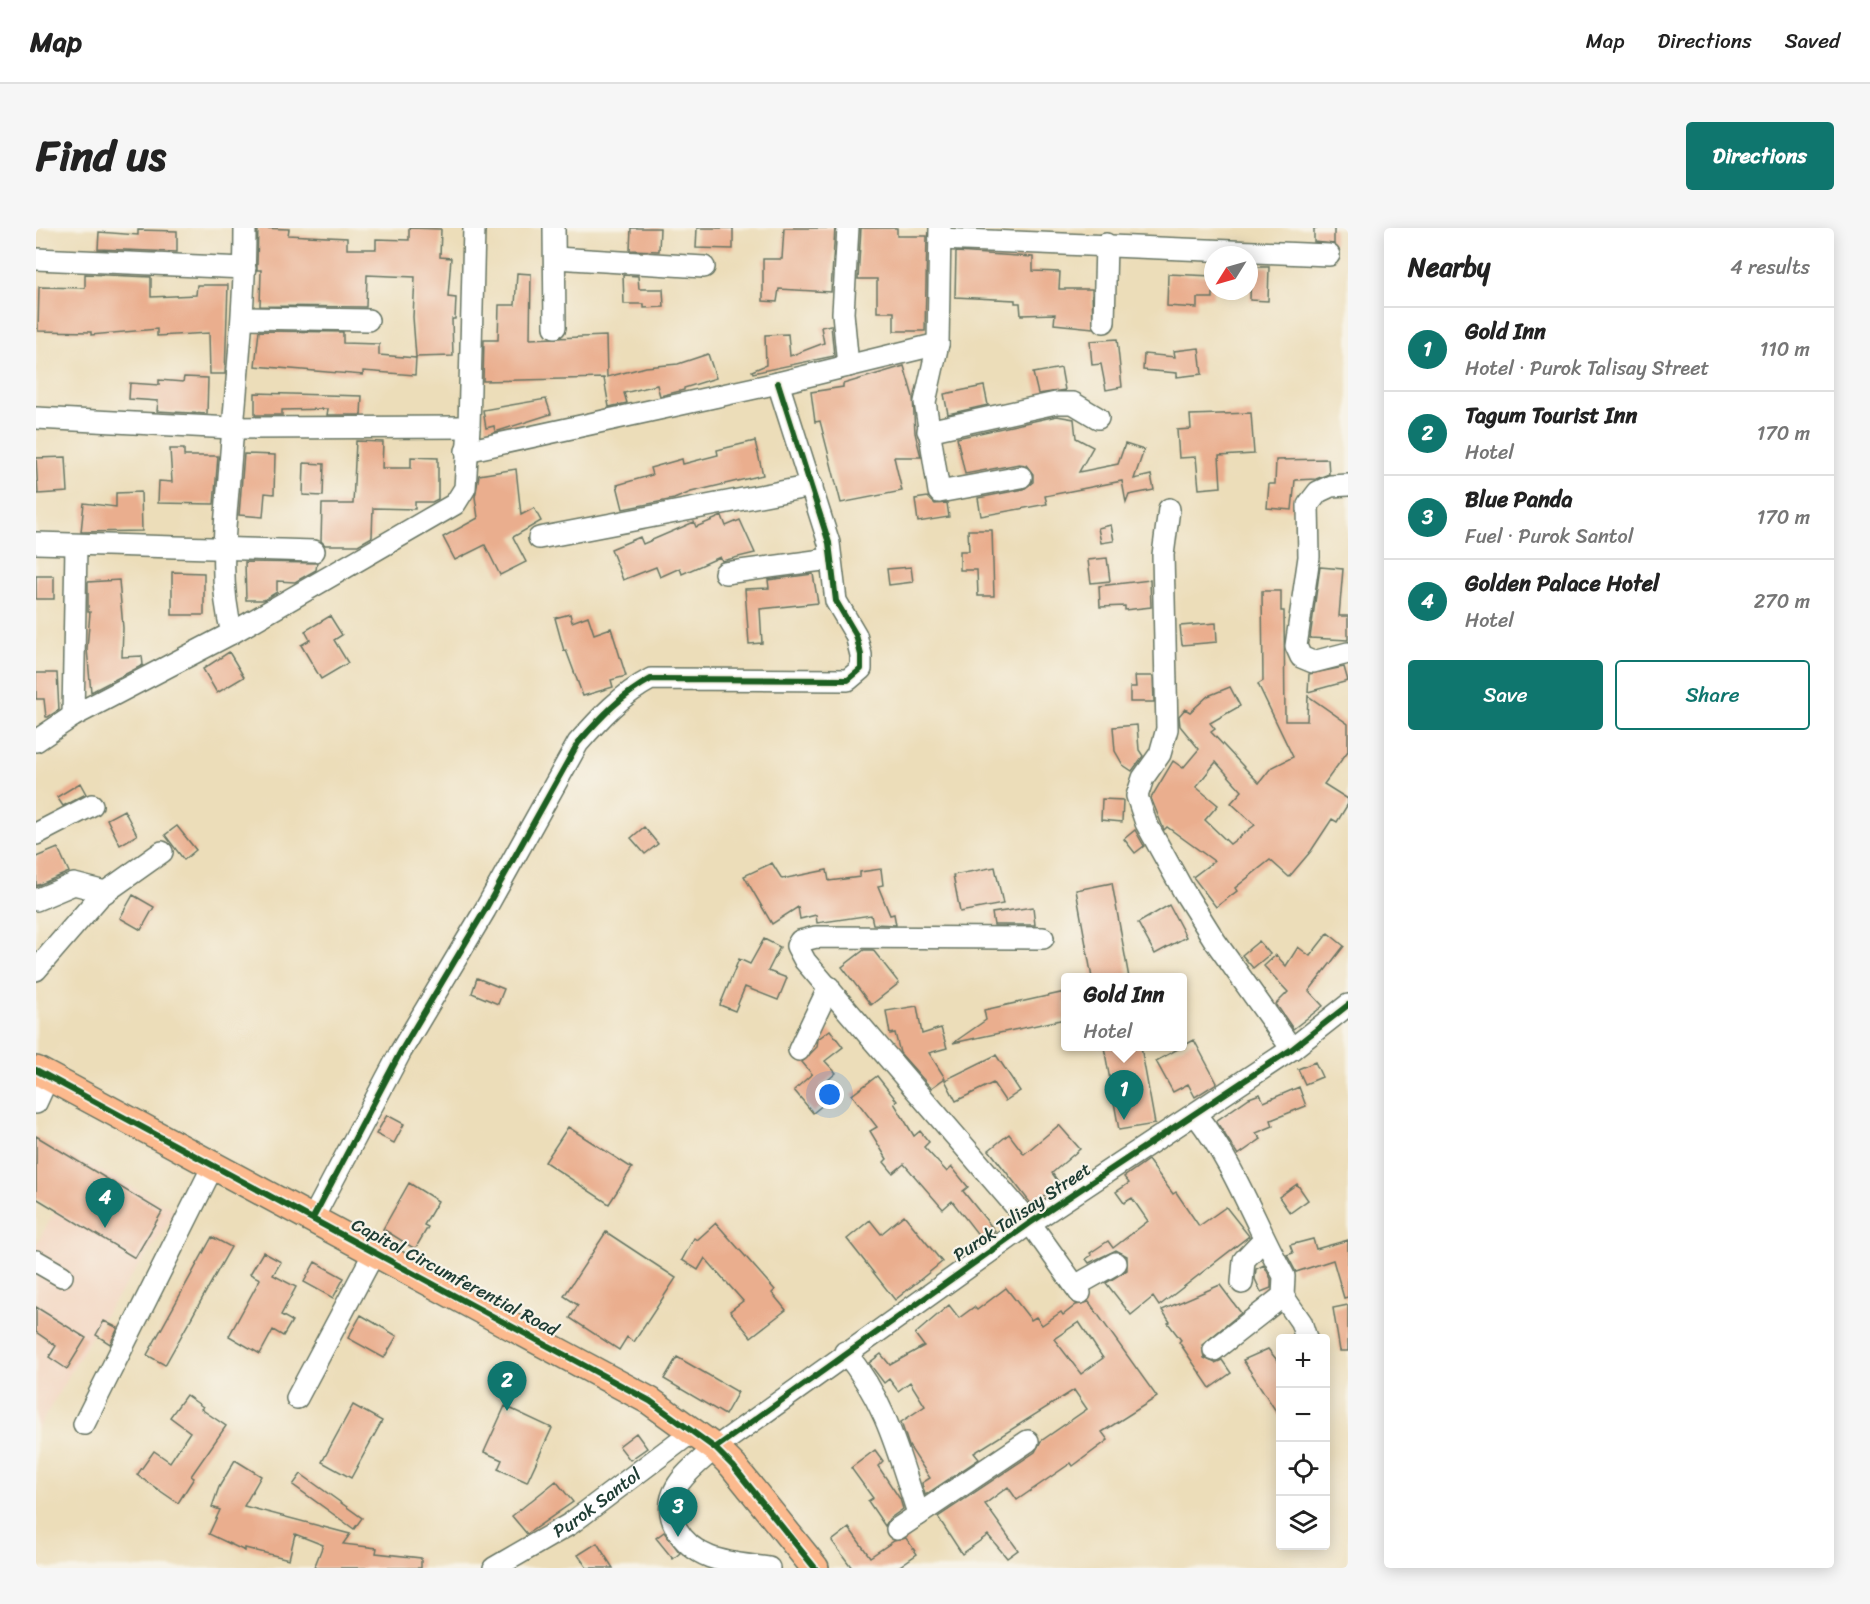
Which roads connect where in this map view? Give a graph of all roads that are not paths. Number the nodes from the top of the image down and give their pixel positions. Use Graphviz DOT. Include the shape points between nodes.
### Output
graph roads {
  1 [pos="245,228"];
  2 [pos="474,228"];
  3 [pos="554,228"];
  4 [pos="848,228"];
  5 [pos="940,234"];
  6 [pos="1106,244"];
  7 [pos="1329,255"];
  8 [pos="555,258"];
  9 [pos="36,259"];
  10 [pos="704,267"];
  11 [pos="245,268"];
  12 [pos="243,318"];
  13 [pos="368,321"];
  14 [pos="1104,322"];
  15 [pos="555,327"];
  16 [pos="938,344"];
  17 [pos="848,366"];
  18 [pos="778,383"];
  19 [pos="36,418"];
  20 [pos="1098,418"];
  21 [pos="469,427"];
  22 [pos="232,428"];
  23 [pos="928,431"];
  24 [pos="466,451"];
  25 [pos="1021,477"];
  26 [pos="1348,485"];
  27 [pos="812,486"];
  28 [pos="1169,509"];
  29 [pos="539,538"];
  30 [pos="36,543"];
  31 [pos="76,546"];
  32 [pos="224,549"];
  33 [pos="314,551"];
  34 [pos="830,559"];
  35 [pos="725,573"];
  36 [pos="232,633"];
  37 [pos="1348,653"];
  38 [pos="73,716"];
  39 [pos="36,741"];
  40 [pos="92,806"];
  41 [pos="36,834"];
  42 [pos="162,852"];
  43 [pos="105,892"];
  44 [pos="36,900"];
  45 [pos="1043,938"];
  46 [pos="39,961"];
  47 [pos="829,987"];
  48 [pos="1348,1005"];
  49 [pos="1292,1049"];
  50 [pos="799,1050"];
  51 [pos="42,1074"];
  52 [pos="36,1102"];
  53 [pos="1196,1115"];
  54 [pos="214,1164"];
  55 [pos="313,1218"];
  56 [pos="1030,1223"];
  57 [pos="1264,1239"];
  58 [pos="375,1251"];
  59 [pos="36,1261"];
  60 [pos="1116,1263"];
  61 [pos="62,1276"];
  62 [pos="1242,1283"];
  63 [pos="1283,1296"];
  64 [pos="1305,1334"];
  65 [pos="1214,1350"];
  66 [pos="845,1352"];
  67 [pos="297,1398"];
  68 [pos="84,1424"];
  69 [pos="693,1431"];
  70 [pos="1028,1441"];
  71 [pos="715,1448"];
  72 [pos="918,1515"];
  73 [pos="897,1529"];
  74 [pos="494,1568"];
  75 [pos="770,1568"];
  76 [pos="815,1568"];
  1 -- 11 [label="street"];
  2 -- 21 [label="street"];
  3 -- 8 [label="street"];
  4 -- 17 [label="street" via="843,314"];
  5 -- 6 [label="street"];
  5 -- 16 [label="street"];
  6 -- 7 [label="street"];
  6 -- 14 [label="street"];
  8 -- 10 [label="street"];
  8 -- 15 [label="street"];
  9 -- 11 [label="street"];
  11 -- 12 [label="street"];
  12 -- 13 [label="street"];
  12 -- 22 [label="street"];
  16 -- 17 [label="street"];
  16 -- 23 [label="street" via="925,402"];
  17 -- 18 [label="street"];
  18 -- 24 [label="street"];
  18 -- 27 [label="street"];
  19 -- 22 [label="street"];
  20 -- 23 [label="street" via="1073,403 1056,403"];
  21 -- 22 [label="street"];
  21 -- 24 [label="street"];
  22 -- 32 [label="street"];
  23 -- 25 [label="street" via="939,492"];
  24 -- 36 [label="street" via="465,488 455,504"];
  26 -- 37 [label="street" via="1318,492 1308,506 1309,557 1296,646 1301,657 1313,662"];
  27 -- 29 [label="street"];
  27 -- 34 [label="street"];
  28 -- 49 [label="street" via="1162,555 1167,729 1160,754 1143,778 1137,796 1146,823 1183,890"];
  30 -- 31 [label="street"];
  31 -- 32 [label="street"];
  31 -- 38 [label="street"];
  32 -- 33 [label="street"];
  32 -- 36 [label="street" via="226,611"];
  34 -- 35 [label="street"];
  34 -- 55 [label="street" via="836,601 856,635 861,669 848,680 651,679 633,689 596,722 578,743 485,910 400,1051"];
  36 -- 38 [label="street"];
  38 -- 39 [label="street"];
  40 -- 41 [label="street"];
  42 -- 43 [label="street"];
  43 -- 44 [label="street" via="74,884"];
  43 -- 46 [label="street"];
  45 -- 47 [label="street" via="816,937 800,941 798,952"];
  47 -- 50 [label="street"];
  47 -- 56 [label="street"];
  48 -- 49 [label="street, Purok Talisay Street"];
  49 -- 53 [label="street, Purok Talisay Street"];
  51 -- 52 [label="street"];
  51 -- 54 [label="main road, Capitol Circumferential Road"];
  53 -- 56 [label="street, Purok Talisay Street"];
  53 -- 57 [label="street" via="1215,1139"];
  54 -- 55 [label="main road, Capitol Circumferential Road"];
  54 -- 68 [label="street"];
  55 -- 58 [label="main road, Capitol Circumferential Road"];
  56 -- 60 [label="street" via="1078,1290"];
  56 -- 66 [label="street, Purok Talisay Street"];
  57 -- 62 [label="street" via="1244,1260"];
  57 -- 63 [label="street" via="1284,1276"];
  58 -- 67 [label="street"];
  58 -- 69 [label="main road, Capitol Circumferential Road" via="618,1382"];
  59 -- 61 [label="street"];
  63 -- 64 [label="street"];
  63 -- 65 [label="street"];
  66 -- 71 [label="street, Purok Talisay Street"];
  66 -- 72 [label="street" via="887,1418"];
  69 -- 71 [label="main road, Capitol Circumferential Road"];
  69 -- 74 [label="street, Purok Santol" via="570,1524"];
  70 -- 72 [label="street"];
  71 -- 75 [label="street, Purok Talisay Street" via="677,1486 669,1504 670,1519 685,1539 708,1557"];
  71 -- 76 [label="main road, Capitol Circumferential Road" via="754,1490"];
  72 -- 73 [label="street"];
}
